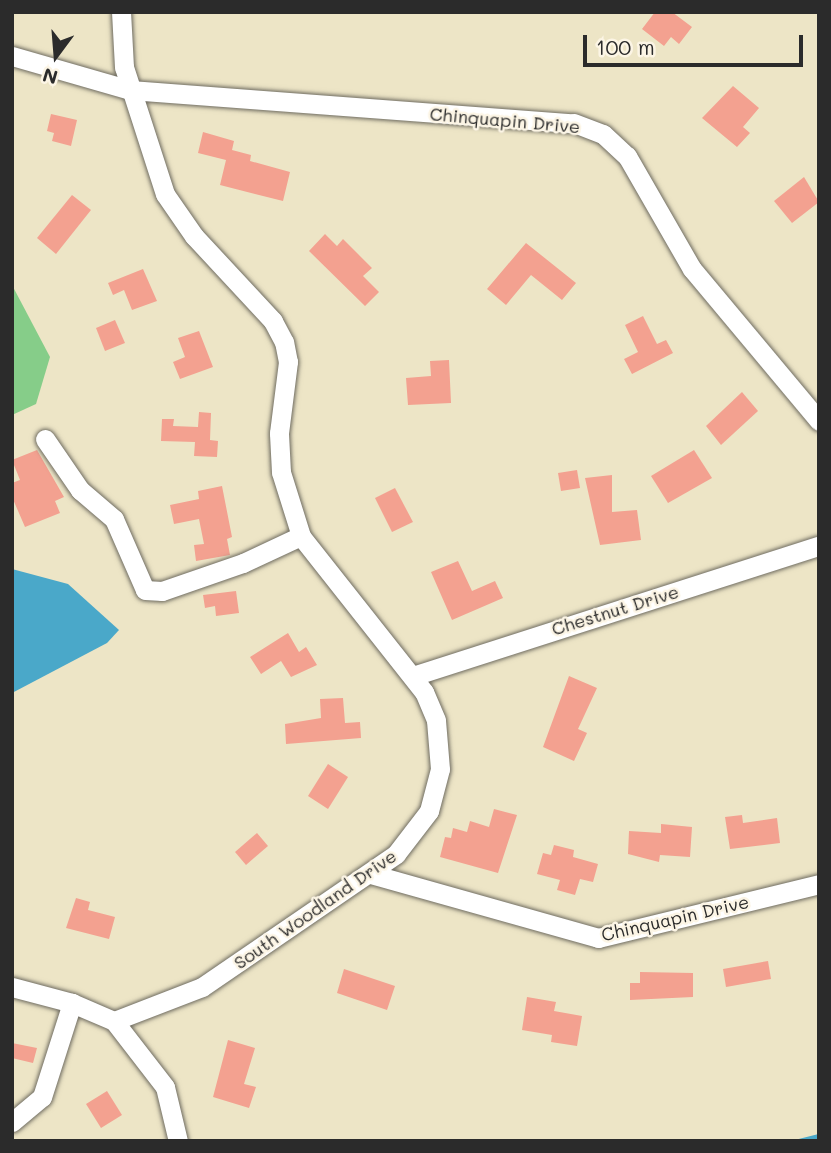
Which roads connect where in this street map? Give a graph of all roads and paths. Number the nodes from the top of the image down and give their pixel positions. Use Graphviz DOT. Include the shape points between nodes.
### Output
graph roads {
  1 [pos="121,12"];
  2 [pos="12,56"];
  3 [pos="130,90"];
  4 [pos="819,421"];
  5 [pos="45,439"];
  6 [pos="301,536"];
  7 [pos="819,546"];
  8 [pos="413,676"];
  9 [pos="370,874"];
  10 [pos="819,884"];
  11 [pos="12,987"];
  12 [pos="72,1003"];
  13 [pos="114,1021"];
  14 [pos="12,1122"];
  15 [pos="178,1141"];
  1 -- 3 [label="street, South Woodland Drive"];
  2 -- 3 [label="street, Chinquapin Drive"];
  3 -- 4 [label="street, Chinquapin Drive" via="574,123 603,134 627,156 692,269"];
  3 -- 6 [label="street, South Woodland Drive" via="171,205 273,321 284,342 288,362 279,433 281,472"];
  5 -- 6 [label="street" via="80,491 114,519 145,590 162,591 197,579"];
  6 -- 8 [label="street, South Woodland Drive"];
  7 -- 8 [label="street, Chestnut Drive"];
  8 -- 9 [label="street, South Woodland Drive" via="436,720 441,755 438,783 429,811 412,838"];
  9 -- 10 [label="street, Chinquapin Drive" via="598,938"];
  9 -- 13 [label="street, South Woodland Drive" via="202,987"];
  11 -- 12 [label="street"];
  12 -- 13 [label="street"];
  12 -- 14 [label="street" via="42,1097"];
  13 -- 15 [label="street" via="165,1087"];
}
